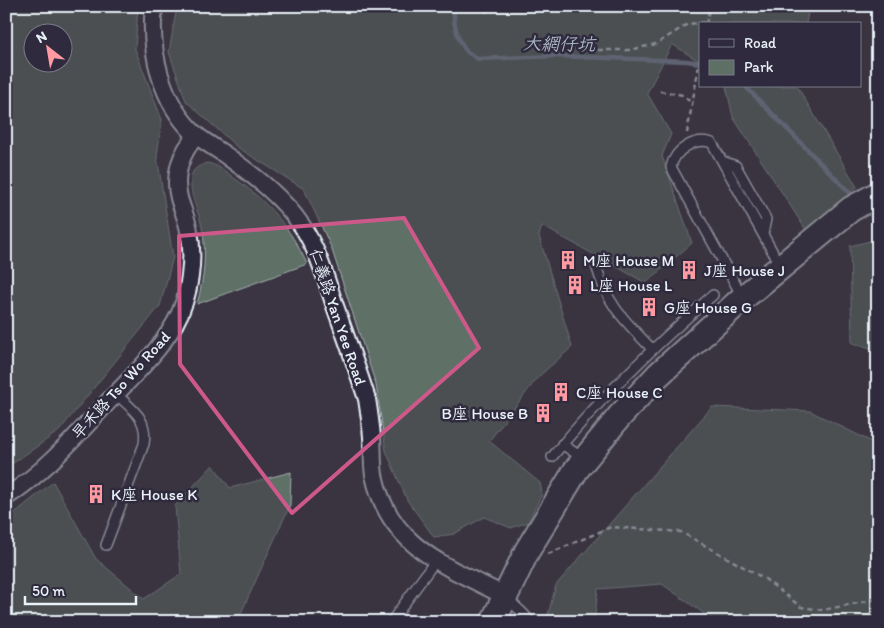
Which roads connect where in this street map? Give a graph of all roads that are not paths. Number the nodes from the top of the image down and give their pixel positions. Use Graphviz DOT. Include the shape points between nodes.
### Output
graph roads {
  1 [pos="154,6"];
  2 [pos="197,135"];
  3 [pos="878,194"];
  4 [pos="596,265"];
  5 [pos="780,266"];
  6 [pos="713,295"];
  7 [pos="743,298"];
  8 [pos="652,349"];
  9 [pos="116,394"];
  10 [pos="562,444"];
  11 [pos="552,457"];
  12 [pos="585,459"];
  13 [pos="6,497"];
  14 [pos="106,545"];
  15 [pos="436,560"];
  16 [pos="505,596"];
  17 [pos="391,622"];
  18 [pos="493,622"];
  19 [pos="530,622"];
  1 -- 2 [label="street, 仁義路 Yan Yee Road" via="154,50 162,81 176,110"];
  2 -- 9 [label="street, 早禾路 Tso Wo Road" via="181,160 177,179 192,253 185,300 162,342"];
  2 -- 15 [label="street, 仁義路 Yan Yee Road" via="269,187 293,213 312,243 366,399 374,473 384,504 402,532"];
  3 -- 5 [label="street" via="851,209"];
  4 -- 8 [label="lane" via="608,300"];
  5 -- 7 [label="street"];
  5 -- 7 [label="lane" via="763,234 766,219 736,166 722,161 712,143 701,141 676,156 672,166"];
  6 -- 8 [label="lane"];
  7 -- 12 [label="street" via="658,375 619,416"];
  8 -- 10 [label="lane"];
  9 -- 13 [label="street, 早禾路 Tso Wo Road" via="45,468"];
  9 -- 14 [label="lane" via="140,416 146,434"];
  10 -- 11 [label="lane"];
  10 -- 12 [label="lane"];
  12 -- 16 [label="street" via="527,551"];
  15 -- 16 [label="street, 仁義路 Yan Yee Road"];
  15 -- 17 [label="lane"];
  16 -- 18 [label="street"];
  16 -- 19 [label="lane"];
}
